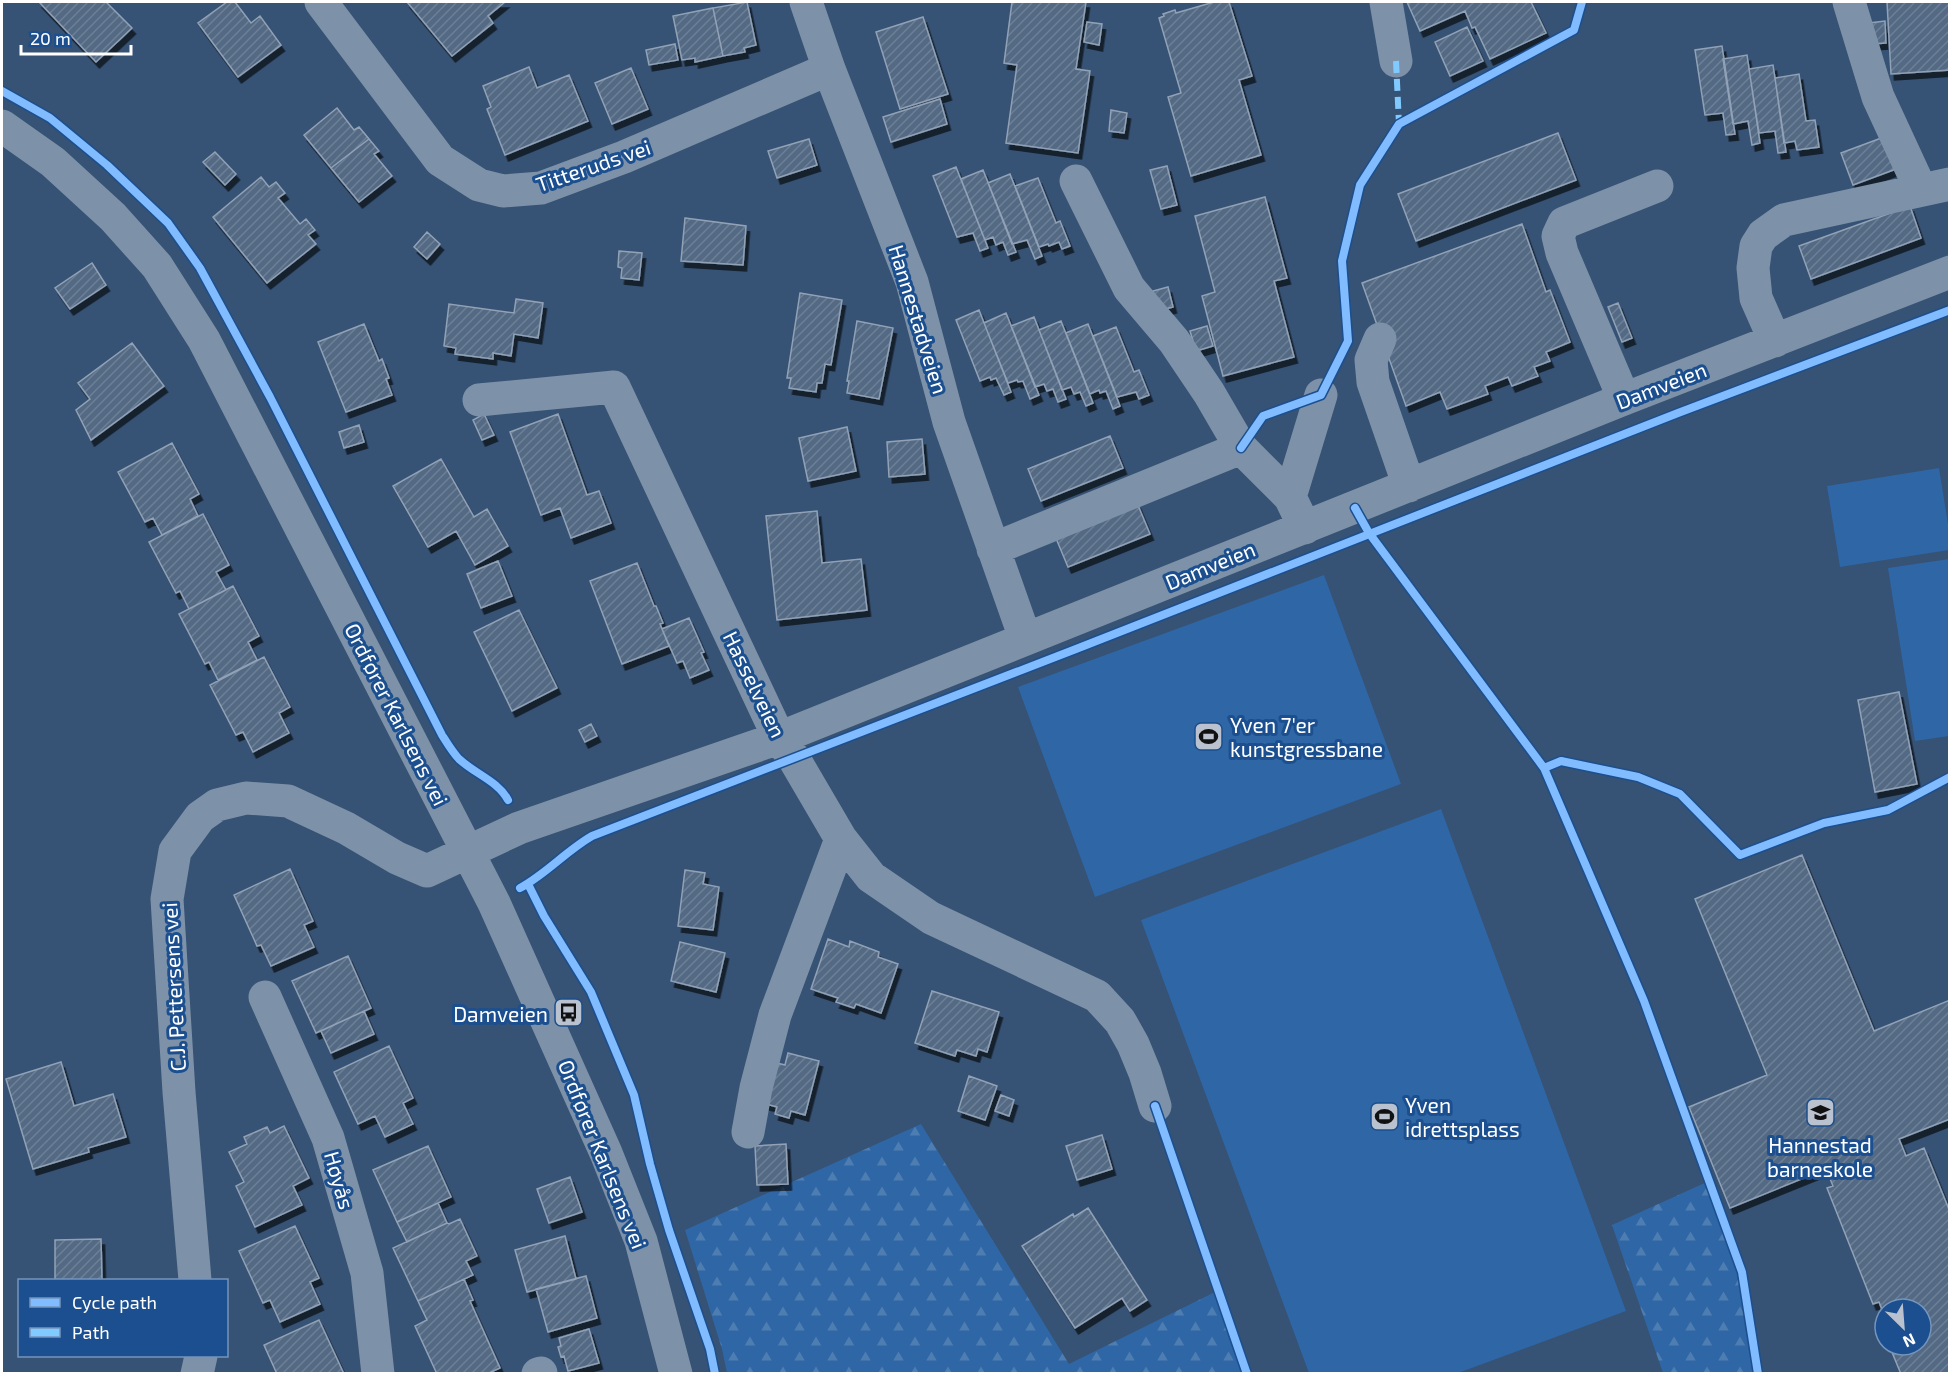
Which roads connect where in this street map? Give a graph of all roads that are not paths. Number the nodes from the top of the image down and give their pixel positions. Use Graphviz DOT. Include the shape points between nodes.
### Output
graph roads {
  1 [pos="321,2"];
  2 [pos="806,2"];
  3 [pos="1386,2"];
  4 [pos="1849,2"];
  5 [pos="1396,61"];
  6 [pos="829,69"];
  7 [pos="2,126"];
  8 [pos="1076,181"];
  9 [pos="1657,186"];
  10 [pos="1935,187"];
  11 [pos="1950,272"];
  12 [pos="1380,339"];
  13 [pos="1775,341"];
  14 [pos="1321,395"];
  15 [pos="1624,399"];
  16 [pos="480,400"];
  17 [pos="1241,448"];
  18 [pos="1409,486"];
  19 [pos="1290,497"];
  20 [pos="1305,528"];
  21 [pos="993,549"];
  22 [pos="1025,638"];
  23 [pos="779,738"];
  24 [pos="841,839"];
  25 [pos="469,852"];
  26 [pos="265,997"];
  27 [pos="1155,1106"];
  28 [pos="748,1132"];
  29 [pos="195,1279"];
  30 [pos="201,1357"];
  31 [pos="197,1374"];
  32 [pos="378,1374"];
  33 [pos="676,1374"];
  1 -- 6 [label="street, Titteruds vei" via="440,160 479,185 503,190 541,188 624,157"];
  2 -- 6 [label="street, Hannestadveien"];
  3 -- 5 [label="street"];
  4 -- 10 [label="street" via="1878,97"];
  6 -- 21 [label="street, Hannestadveien" via="912,282 949,422"];
  7 -- 25 [label="street, Ordfører Karlsens vei" via="52,162 112,217 157,266 204,340"];
  8 -- 17 [label="street" via="1129,288 1174,341"];
  9 -- 15 [label="street" via="1564,223 1558,236"];
  10 -- 13 [label="street" via="1784,220 1763,235 1756,246 1753,268 1756,298"];
  11 -- 13 [label="street, Damveien"];
  12 -- 18 [label="street" via="1371,360 1373,382"];
  13 -- 15 [label="street, Damveien"];
  14 -- 19 [label="street"];
  15 -- 18 [label="street, Damveien"];
  16 -- 23 [label="street, Hasselveien" via="614,387"];
  17 -- 19 [label="street"];
  17 -- 21 [label="street"];
  18 -- 20 [label="street, Damveien"];
  19 -- 20 [label="street"];
  20 -- 22 [label="street, Damveien"];
  21 -- 22 [label="street, Hannestadveien"];
  22 -- 23 [label="street, Damveien"];
  23 -- 24 [label="street, Hasselveien"];
  23 -- 25 [label="street, Damveien" via="519,828"];
  24 -- 27 [label="street, Hasselveien" via="871,877 931,918 1096,996 1120,1021 1133,1044"];
  24 -- 28 [label="street" via="775,1015"];
  25 -- 29 [label="street, C.J. Pettersens vei" via="427,871 288,801 246,798 217,805 200,817 175,851 167,899"];
  25 -- 33 [label="street, Ordfører Karlsens vei" via="637,1230"];
  26 -- 32 [label="street, Høyås" via="328,1138 367,1273"];
  30 -- 31 [label="street"];
}
